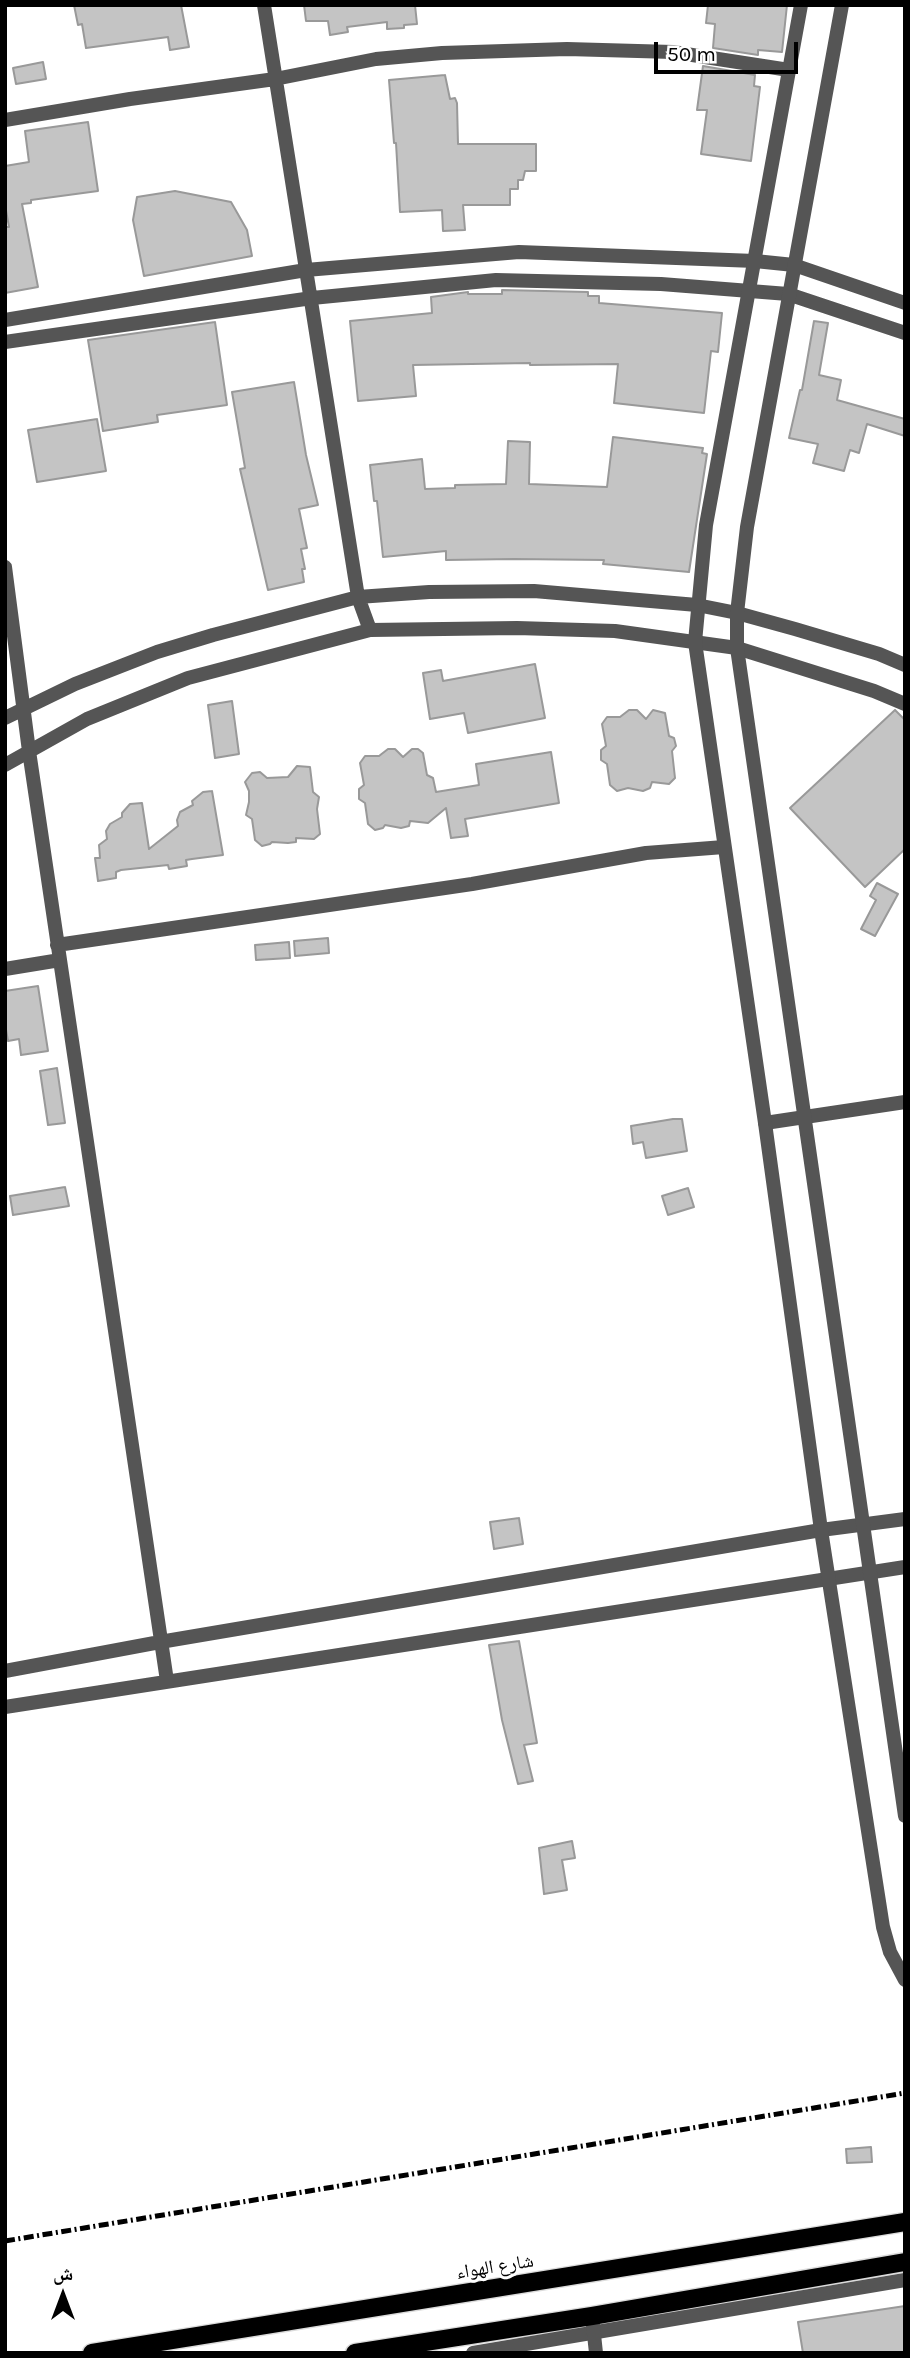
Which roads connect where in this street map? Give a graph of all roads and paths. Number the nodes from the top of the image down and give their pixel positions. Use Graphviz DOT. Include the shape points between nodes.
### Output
graph roads {
  1 [pos="264,5"];
  2 [pos="801,5"];
  3 [pos="842,5"];
  4 [pos="789,70"];
  5 [pos="275,79"];
  6 [pos="5,120"];
  7 [pos="755,261"];
  8 [pos="793,265"];
  9 [pos="306,270"];
  10 [pos="748,292"];
  11 [pos="788,294"];
  12 [pos="312,298"];
  13 [pos="905,303"];
  14 [pos="5,320"];
  15 [pos="905,333"];
  16 [pos="5,342"];
  17 [pos="5,567"];
  18 [pos="358,597"];
  19 [pos="697,605"];
  20 [pos="737,613"];
  21 [pos="370,630"];
  22 [pos="695,642"];
  23 [pos="737,648"];
  24 [pos="905,666"];
  25 [pos="905,704"];
  26 [pos="24,707"];
  27 [pos="5,718"];
  28 [pos="29,751"];
  29 [pos="5,765"];
  30 [pos="724,847"];
  31 [pos="59,952"];
  32 [pos="5,969"];
  33 [pos="905,1102"];
  34 [pos="806,1118"];
  35 [pos="765,1123"];
  36 [pos="905,1518"];
  37 [pos="862,1526"];
  38 [pos="821,1530"];
  39 [pos="905,1567"];
  40 [pos="870,1572"];
  41 [pos="828,1577"];
  42 [pos="160,1642"];
  43 [pos="5,1671"];
  44 [pos="167,1681"];
  45 [pos="5,1707"];
  46 [pos="905,1816"];
  47 [pos="905,1980"];
  48 [pos="905,2222"];
  49 [pos="905,2262"];
  50 [pos="905,2280"];
  51 [pos="592,2324"];
  52 [pos="92,2353"];
  53 [pos="355,2353"];
  54 [pos="473,2353"];
  55 [pos="596,2353"];
  1 -- 5 [label="street"];
  2 -- 4 [label="street"];
  3 -- 8 [label="street"];
  4 -- 5 [label="street" via="673,52 555,49 376,59"];
  4 -- 7 [label="street"];
  5 -- 6 [label="street"];
  5 -- 9 [label="street"];
  7 -- 8 [label="street"];
  7 -- 9 [label="street" via="519,252"];
  7 -- 10 [label="street"];
  8 -- 11 [label="street"];
  8 -- 13 [label="street"];
  9 -- 12 [label="street"];
  9 -- 14 [label="street"];
  10 -- 11 [label="street"];
  10 -- 12 [label="street" via="661,284 496,280"];
  10 -- 19 [label="street" via="706,525"];
  11 -- 15 [label="street"];
  11 -- 20 [label="street" via="747,527"];
  12 -- 16 [label="street"];
  12 -- 18 [label="street"];
  17 -- 26 [label="street"];
  18 -- 19 [label="street" via="534,591"];
  18 -- 21 [label="street"];
  18 -- 26 [label="street" via="157,652"];
  19 -- 20 [label="street"];
  19 -- 22 [label="street"];
  20 -- 23 [label="street"];
  20 -- 24 [label="street" via="879,654"];
  21 -- 22 [label="street" via="615,631"];
  21 -- 28 [label="street" via="188,678 87,719"];
  22 -- 23 [label="street"];
  22 -- 30 [label="street"];
  23 -- 25 [label="street"];
  23 -- 34 [label="street"];
  26 -- 27 [label="street"];
  26 -- 28 [label="street"];
  28 -- 29 [label="street"];
  28 -- 31 [label="street"];
  30 -- 31 [label="street" via="646,853"];
  30 -- 35 [label="street"];
  31 -- 32 [label="street"];
  31 -- 42 [label="street"];
  33 -- 34 [label="street"];
  34 -- 35 [label="street"];
  34 -- 37 [label="street"];
  35 -- 38 [label="street"];
  36 -- 37 [label="street"];
  37 -- 38 [label="street"];
  37 -- 40 [label="street"];
  38 -- 41 [label="street"];
  38 -- 42 [label="street"];
  39 -- 40 [label="street"];
  40 -- 41 [label="street"];
  40 -- 46 [label="street"];
  41 -- 44 [label="street"];
  41 -- 47 [label="street" via="883,1927"];
  42 -- 43 [label="street"];
  42 -- 44 [label="street"];
  44 -- 45 [label="street"];
  48 -- 52 [label="main road, شارع الهواء"];
  49 -- 51 [label="main road"];
  50 -- 51 [label="street"];
  51 -- 53 [label="main road"];
  51 -- 54 [label="street"];
  51 -- 55 [label="street"];
}
